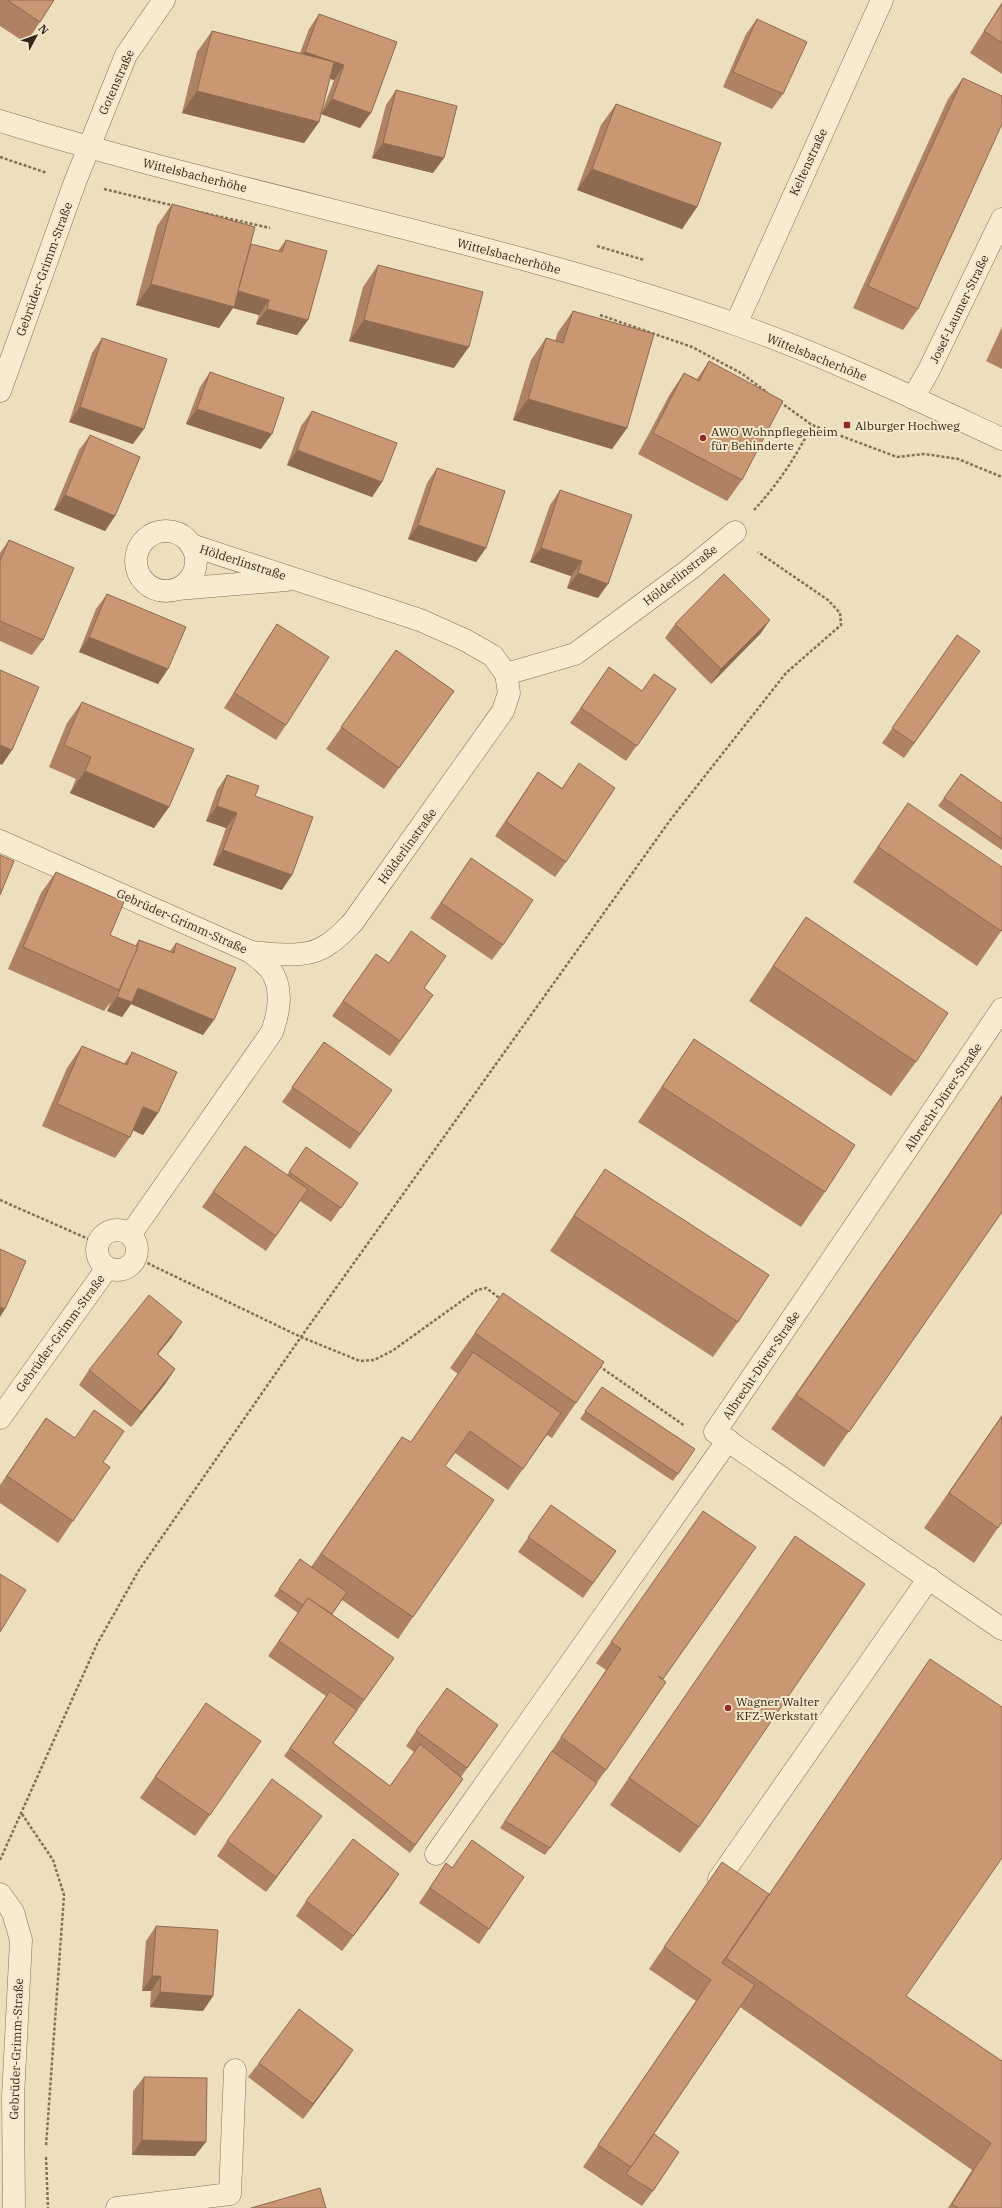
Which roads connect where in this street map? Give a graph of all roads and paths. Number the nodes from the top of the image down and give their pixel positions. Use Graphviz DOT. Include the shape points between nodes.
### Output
graph roads {
  1 [pos="164,0"];
  2 [pos="882,0"];
  3 [pos="0,121"];
  4 [pos="88,148"];
  5 [pos="0,158"];
  6 [pos="75,182"];
  7 [pos="1002,219"];
  8 [pos="276,229"];
  9 [pos="597,314"];
  10 [pos="736,324"];
  11 [pos="0,391"];
  12 [pos="771,395"];
  13 [pos="913,398"];
  14 [pos="777,399"];
  15 [pos="812,425"];
  16 [pos="1002,439"];
  17 [pos="1002,477"];
  18 [pos="735,532"];
  19 [pos="191,545"];
  20 [pos="295,579"];
  21 [pos="177,589"];
  22 [pos="506,674"];
  23 [pos="0,841"];
  24 [pos="251,952"];
  25 [pos="1002,1010"];
  26 [pos="0,1200"];
  27 [pos="130,1235"];
  28 [pos="98,1243"];
  29 [pos="136,1258"];
  30 [pos="107,1268"];
  31 [pos="505,1302"];
  32 [pos="301,1337"];
  33 [pos="597,1366"];
  34 [pos="0,1418"];
  35 [pos="721,1436"];
  36 [pos="929,1578"];
  37 [pos="1002,1629"];
  38 [pos="22,1814"];
  39 [pos="436,1854"];
  40 [pos="0,1860"];
  41 [pos="719,1879"];
  42 [pos="0,1894"];
  43 [pos="235,2070"];
  44 [pos="14,2208"];
  45 [pos="48,2208"];
  46 [pos="117,2208"];
  1 -- 4 [label="street, Gotenstraße" via="126,55"];
  2 -- 10 [label="street, Keltenstraße"];
  3 -- 4 [label="street, Wittelsbacherhöhe"];
  4 -- 6 [label="street, Gebrüder-Grimm-Straße"];
  4 -- 10 [label="street, Wittelsbacherhöhe" via="484,249 620,287"];
  5 -- 6 [label="path"];
  6 -- 8 [label="path"];
  6 -- 11 [label="street, Gebrüder-Grimm-Straße"];
  7 -- 13 [label="street, Josef-Laumer-Straße"];
  9 -- 12 [label="path" via="692,347 741,373"];
  10 -- 13 [label="street, Wittelsbacherhöhe" via="830,361"];
  13 -- 16 [label="street, Wittelsbacherhöhe"];
  14 -- 15 [label="path"];
  15 -- 17 [label="path" via="897,457 924,454 958,459"];
  15 -- 18 [label="path" via="796,458 773,490"];
  18 -- 22 [label="street, Hölderlinstraße" via="690,569 575,654"];
  18 -- 32 [label="path" via="763,557 828,600 840,613 841,625 786,673 671,819"];
  19 -- 20 [label="street, Hölderlinstraße"];
  19 -- 21 [label="street, Hölderlinstraße" via="196,556 195,567 187,582"];
  19 -- 21 [label="street, Hölderlinstraße" via="178,534 161,531 146,539 137,554 138,571 149,585 160,590"];
  20 -- 21 [label="street, Hölderlinstraße"];
  20 -- 22 [label="street, Hölderlinstraße" via="420,620 465,640 493,656"];
  22 -- 24 [label="street, Hölderlinstraße" via="510,693 503,711 353,922 330,944 309,953"];
  23 -- 24 [label="street, Gebrüder-Grimm-Straße"];
  24 -- 27 [label="street, Gebrüder-Grimm-Straße" via="270,970 278,988 279,1010 272,1032"];
  25 -- 35 [label="street, Albrecht-Dürer-Straße"];
  26 -- 28 [label="path"];
  27 -- 28 [label="street" via="123,1231 112,1231 102,1236"];
  27 -- 29 [label="street" via="136,1245"];
  28 -- 30 [label="street, Gebrüder-Grimm-Straße" via="98,1259"];
  29 -- 30 [label="street, Gebrüder-Grimm-Straße" via="126,1269 118,1271"];
  29 -- 32 [label="path"];
  30 -- 34 [label="street, Gebrüder-Grimm-Straße"];
  31 -- 32 [label="path" via="486,1288 477,1290 392,1351 374,1360 360,1361"];
  32 -- 38 [label="path" via="139,1570 97,1644"];
  33 -- 35 [label="path" via="689,1429"];
  35 -- 36 [label="street"];
  35 -- 39 [label="street, Albrecht-Dürer-Straße"];
  36 -- 37 [label="street"];
  36 -- 41 [label="street"];
  38 -- 40 [label="path"];
  38 -- 45 [label="path" via="53,1860 64,1895 46,2135"];
  42 -- 44 [label="street, Gebrüder-Grimm-Straße" via="13,1912 21,1940 13,2097"];
  43 -- 46 [label="street" via="230,2194"];
}
